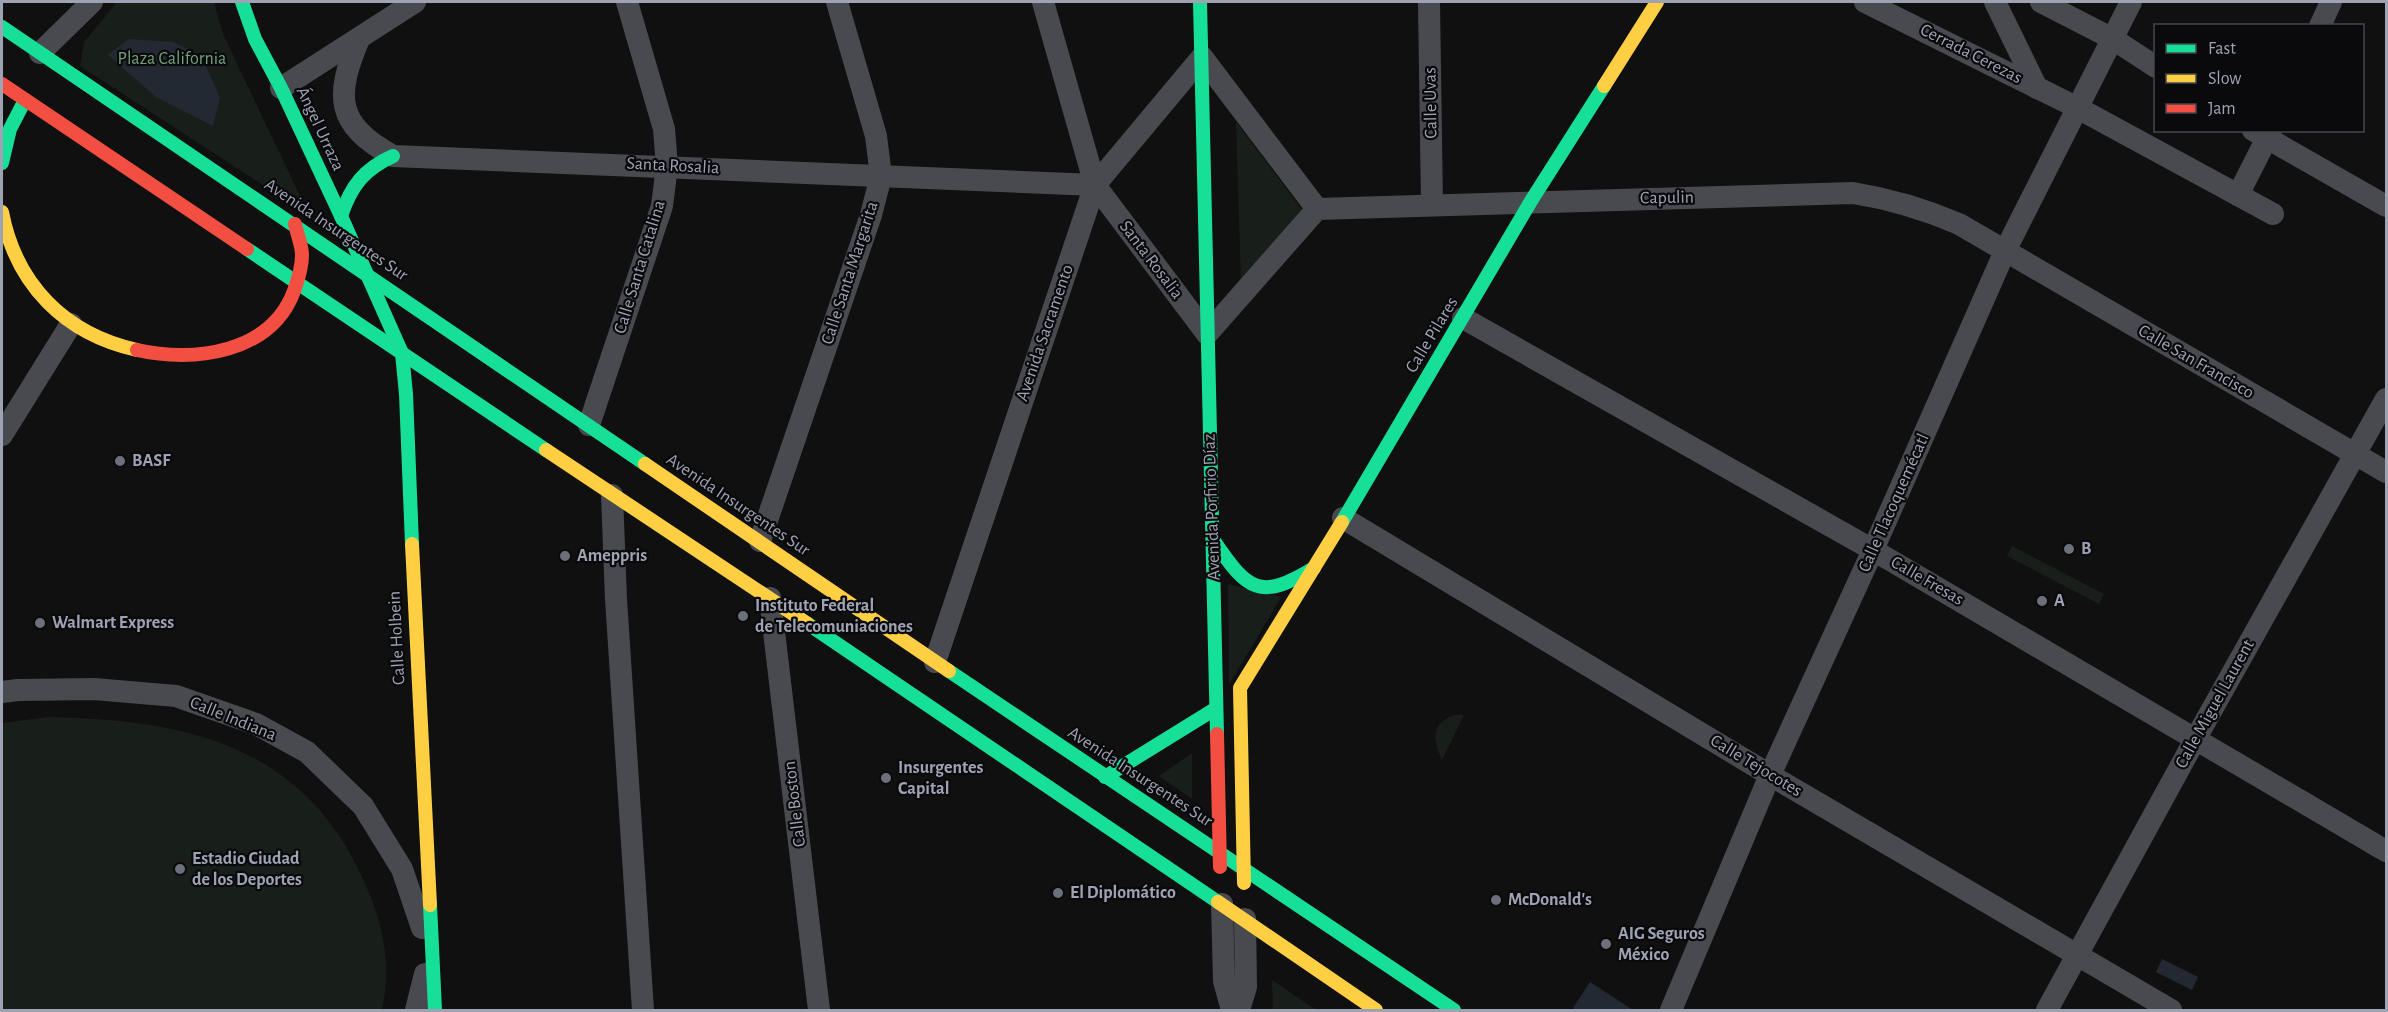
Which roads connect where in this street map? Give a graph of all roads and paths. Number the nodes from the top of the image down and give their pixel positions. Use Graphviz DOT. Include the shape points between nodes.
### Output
graph roads {
  1 [pos="92,2"];
  2 [pos="242,2"];
  3 [pos="415,2"];
  4 [pos="627,2"];
  5 [pos="837,2"];
  6 [pos="1043,2"];
  7 [pos="1200,2"];
  8 [pos="1429,2"];
  9 [pos="1657,2"];
  10 [pos="1865,2"];
  11 [pos="1995,2"];
  12 [pos="2041,2"];
  13 [pos="2131,2"];
  14 [pos="2331,2"];
  15 [pos="2321,24"];
  16 [pos="2,27"];
  17 [pos="359,39"];
  18 [pos="2113,39"];
  19 [pos="40,53"];
  20 [pos="1202,57"];
  21 [pos="2154,66"];
  22 [pos="2,84"];
  23 [pos="281,88"];
  24 [pos="2037,88"];
  25 [pos="25,100"];
  26 [pos="2076,107"];
  27 [pos="2264,134"];
  28 [pos="393,156"];
  29 [pos="2,163"];
  30 [pos="667,166"];
  31 [pos="881,176"];
  32 [pos="1095,185"];
  33 [pos="2238,195"];
  34 [pos="1531,201"];
  35 [pos="1432,205"];
  36 [pos="2386,206"];
  37 [pos="1317,209"];
  38 [pos="2,212"];
  39 [pos="2273,214"];
  40 [pos="341,216"];
  41 [pos="295,224"];
  42 [pos="2005,251"];
  43 [pos="8,258"];
  44 [pos="366,272"];
  45 [pos="296,281"];
  46 [pos="1463,318"];
  47 [pos="71,324"];
  48 [pos="1207,334"];
  49 [pos="402,353"];
  50 [pos="2386,399"];
  51 [pos="589,425"];
  52 [pos="2,435"];
  53 [pos="2356,454"];
  54 [pos="2386,472"];
  55 [pos="612,495"];
  56 [pos="1343,518"];
  57 [pos="760,541"];
  58 [pos="1214,541"];
  59 [pos="1873,550"];
  60 [pos="1315,567"];
  61 [pos="770,598"];
  62 [pos="935,662"];
  63 [pos="2,692"];
  64 [pos="1215,709"];
  65 [pos="2196,738"];
  66 [pos="1770,775"];
  67 [pos="1105,777"];
  68 [pos="2386,851"];
  69 [pos="1220,852"];
  70 [pos="1243,867"];
  71 [pos="1222,904"];
  72 [pos="1245,919"];
  73 [pos="431,953"];
  74 [pos="2076,956"];
  75 [pos="416,1011"];
  76 [pos="435,1011"];
  77 [pos="643,1011"];
  78 [pos="819,1011"];
  79 [pos="1232,1011"];
  80 [pos="1239,1011"];
  81 [pos="1376,1011"];
  82 [pos="1454,1011"];
  83 [pos="1671,1011"];
  84 [pos="2047,1011"];
  85 [pos="2171,1011"];
  1 -- 19 [label="street"];
  2 -- 23 [label="main road, Ángel Urraza" via="255,39"];
  3 -- 17 [label="street"];
  4 -- 30 [label="street, Calle Santa Catalina" via="664,129"];
  5 -- 31 [label="street, Calle Santa Margarita" via="876,136"];
  6 -- 32 [label="street"];
  7 -- 20 [label="main road, Avenida Porfirio Díaz"];
  8 -- 35 [label="street, Calle Uvas"];
  9 -- 34 [label="main road, Calle Pilares"];
  10 -- 24 [label="street, Cerrada Cerezas"];
  11 -- 24 [label="street"];
  12 -- 18 [label="street"];
  13 -- 18 [label="street, Calle Tlacoquemécatl"];
  14 -- 15 [label="street"];
  16 -- 19 [label="main road, Avenida Insurgentes Sur"];
  17 -- 23 [label="street"];
  17 -- 28 [label="street, Santa Rosalia" via="344,82 344,104 362,137"];
  18 -- 21 [label="street"];
  18 -- 26 [label="street, Calle Tlacoquemécatl"];
  19 -- 41 [label="main road, Avenida Insurgentes Sur"];
  20 -- 32 [label="street"];
  20 -- 37 [label="street"];
  20 -- 48 [label="main road, Avenida Porfirio Díaz"];
  22 -- 25 [label="main road"];
  23 -- 40 [label="main road, Ángel Urraza"];
  24 -- 26 [label="street, Cerrada Cerezas"];
  25 -- 29 [label="main road" via="10,129"];
  25 -- 45 [label="main road"];
  26 -- 33 [label="street, Cerrada Cerezas"];
  26 -- 42 [label="street, Calle Tlacoquemécatl"];
  27 -- 33 [label="street"];
  27 -- 36 [label="street"];
  28 -- 30 [label="street, Santa Rosalia"];
  28 -- 40 [label="main road" via="366,170 355,182"];
  30 -- 31 [label="street, Santa Rosalia"];
  30 -- 51 [label="street, Calle Santa Catalina" via="662,206"];
  31 -- 32 [label="street, Santa Rosalia"];
  31 -- 57 [label="street, Calle Santa Margarita"];
  32 -- 48 [label="street, Santa Rosalia"];
  32 -- 62 [label="street, Avenida Sacramento"];
  33 -- 39 [label="street, Cerrada Cerezas"];
  34 -- 35 [label="street, Capulin"];
  34 -- 42 [label="street, Capulin" via="1852,193 1922,208"];
  34 -- 46 [label="main road, Calle Pilares"];
  35 -- 37 [label="street, Capulin"];
  37 -- 48 [label="street"];
  38 -- 43 [label="main road"];
  40 -- 44 [label="main road, Ángel Urraza"];
  41 -- 44 [label="main road, Avenida Insurgentes Sur"];
  41 -- 45 [label="main road" via="303,258"];
  42 -- 53 [label="street, Calle San Francisco"];
  42 -- 59 [label="street, Calle Tlacoquemécatl"];
  43 -- 47 [label="main road"];
  44 -- 49 [label="main road, Calle Holbein"];
  44 -- 51 [label="main road, Avenida Insurgentes Sur"];
  45 -- 47 [label="main road" via="285,311 262,334 207,354 178,356 122,347"];
  45 -- 49 [label="main road"];
  46 -- 56 [label="main road, Calle Pilares"];
  46 -- 59 [label="street, Calle Fresas"];
  47 -- 52 [label="street"];
  48 -- 58 [label="main road, Avenida Porfirio Díaz"];
  49 -- 55 [label="main road"];
  49 -- 73 [label="main road, Calle Holbein"];
  50 -- 53 [label="street, Calle Miguel Laurent"];
  51 -- 57 [label="main road, Avenida Insurgentes Sur"];
  53 -- 54 [label="street, Calle San Francisco"];
  53 -- 65 [label="street, Calle Miguel Laurent"];
  55 -- 61 [label="main road"];
  55 -- 77 [label="street"];
  56 -- 60 [label="main road, Calle Pilares"];
  56 -- 66 [label="street, Calle Tejocotes"];
  57 -- 62 [label="main road, Avenida Insurgentes Sur"];
  58 -- 60 [label="main road" via="1236,573 1249,584 1281,586"];
  58 -- 64 [label="main road, Avenida Porfirio Díaz"];
  59 -- 65 [label="street, Calle Fresas"];
  59 -- 66 [label="street, Calle Tlacoquemécatl"];
  60 -- 70 [label="main road, Calle Pilares" via="1240,688"];
  61 -- 71 [label="main road"];
  61 -- 78 [label="street, Calle Boston"];
  62 -- 67 [label="main road, Avenida Insurgentes Sur"];
  63 -- 73 [label="street, Calle Indiana" via="94,689 176,696 255,724 307,752 363,806 402,869"];
  64 -- 67 [label="main road"];
  64 -- 69 [label="main road, Avenida Porfirio Díaz"];
  65 -- 68 [label="street, Calle Fresas"];
  65 -- 74 [label="street, Calle Miguel Laurent"];
  66 -- 74 [label="street, Calle Tejocotes"];
  66 -- 83 [label="street, Calle Tlacoquemécatl"];
  67 -- 69 [label="main road, Avenida Insurgentes Sur"];
  69 -- 70 [label="main road, Avenida Insurgentes Sur"];
  69 -- 71 [label="main road, Avenida Porfirio Díaz"];
  70 -- 72 [label="main road"];
  70 -- 82 [label="main road, Avenida Insurgentes Sur"];
  71 -- 72 [label="main road"];
  71 -- 79 [label="street, Avenida Porfirio Díaz" via="1224,981"];
  72 -- 80 [label="street" via="1246,987"];
  72 -- 81 [label="main road"];
  73 -- 75 [label="street"];
  73 -- 76 [label="main road, Calle Holbein"];
  74 -- 84 [label="street, Calle Miguel Laurent"];
  74 -- 85 [label="street, Calle Tejocotes"];
}
